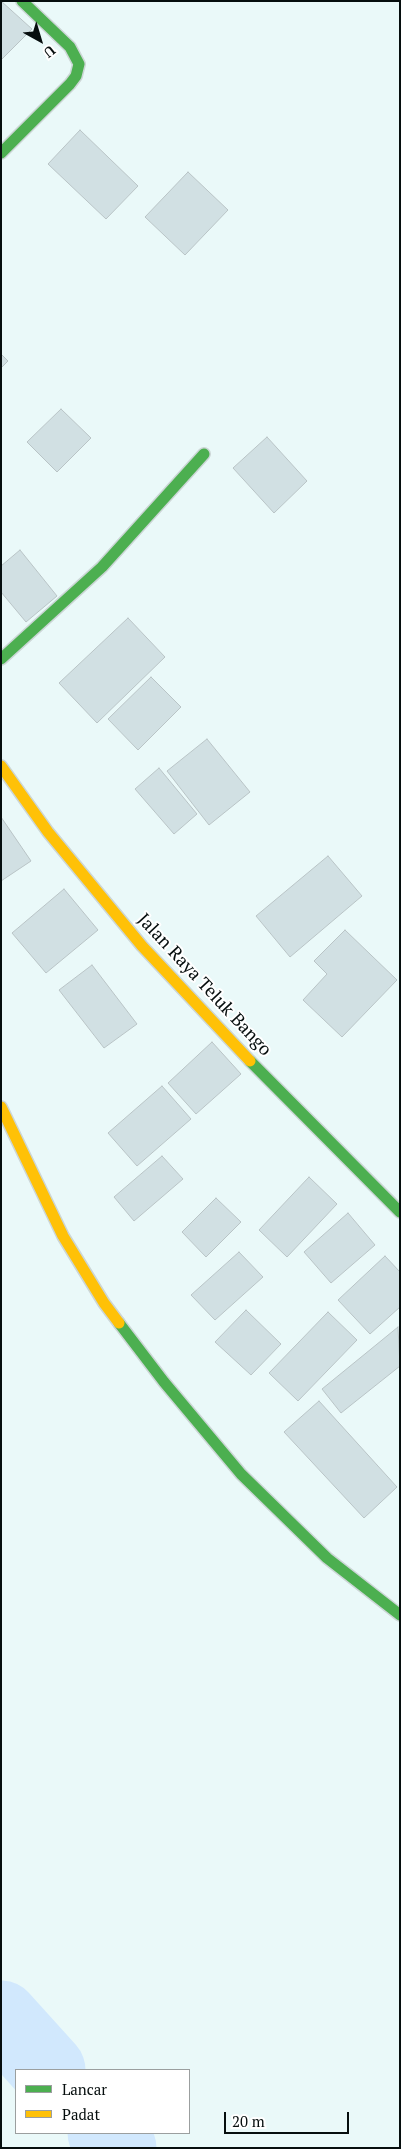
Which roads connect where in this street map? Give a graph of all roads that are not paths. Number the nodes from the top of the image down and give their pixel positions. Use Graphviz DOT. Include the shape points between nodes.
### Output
graph roads {
  1 [pos="22,1"];
  2 [pos="1,153"];
  3 [pos="204,454"];
  4 [pos="1,659"];
  5 [pos="1,766"];
  6 [pos="1,1107"];
  7 [pos="400,1212"];
  8 [pos="400,1615"];
  1 -- 2 [label="street" via="70,47 78,64 76,76 70,84"];
  3 -- 4 [label="street" via="102,567"];
  5 -- 7 [label="street, Jalan Raya Teluk Bango" via="48,832 142,946 265,1077"];
  6 -- 8 [label="street" via="64,1236 104,1302 164,1382 241,1474 327,1558"];
}
